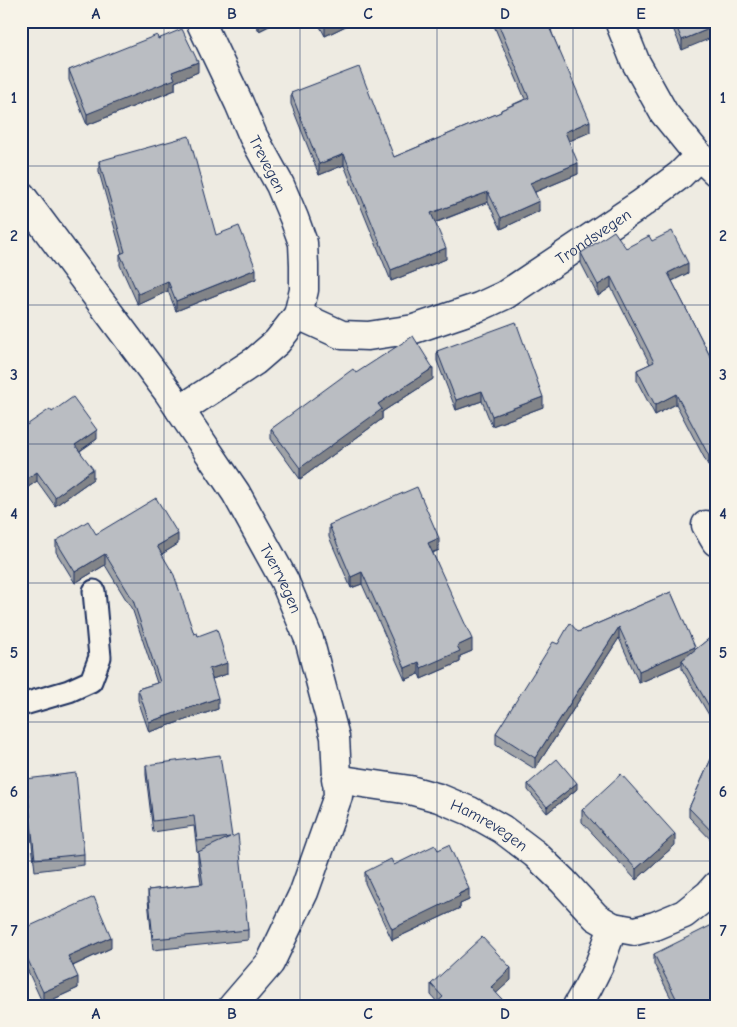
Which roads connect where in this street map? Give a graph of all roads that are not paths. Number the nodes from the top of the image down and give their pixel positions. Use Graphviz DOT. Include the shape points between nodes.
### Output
graph roads {
  1 [pos="200,21"];
  2 [pos="619,21"];
  3 [pos="707,164"];
  4 [pos="21,195"];
  5 [pos="298,315"];
  6 [pos="180,410"];
  7 [pos="94,591"];
  8 [pos="21,705"];
  9 [pos="336,779"];
  10 [pos="716,886"];
  11 [pos="613,927"];
  12 [pos="233,1006"];
  13 [pos="577,1006"];
  1 -- 5 [label="street, Trevegen" via="280,185 303,243 304,290"];
  2 -- 3 [label="street, Trondsvegen" via="635,61 664,113"];
  3 -- 5 [label="street, Trondsvegen" via="680,175 505,296 479,307 414,329 368,336 342,335"];
  4 -- 6 [label="street, Tverrvegen"];
  5 -- 6 [label="street, Trevegen" via="277,342 255,361"];
  6 -- 9 [label="street, Tverrvegen" via="236,493 284,580 309,639 335,737"];
  7 -- 8 [label="lane" via="100,657 91,681"];
  9 -- 11 [label="street, Hamrevegen" via="410,790 470,811 502,829 535,854 596,917"];
  9 -- 12 [label="street, Tverrvegen" via="338,796 304,892 270,963"];
  10 -- 11 [label="street, Hamrevegen" via="684,914 655,926 635,931"];
  11 -- 13 [label="street" via="599,965"];
}
